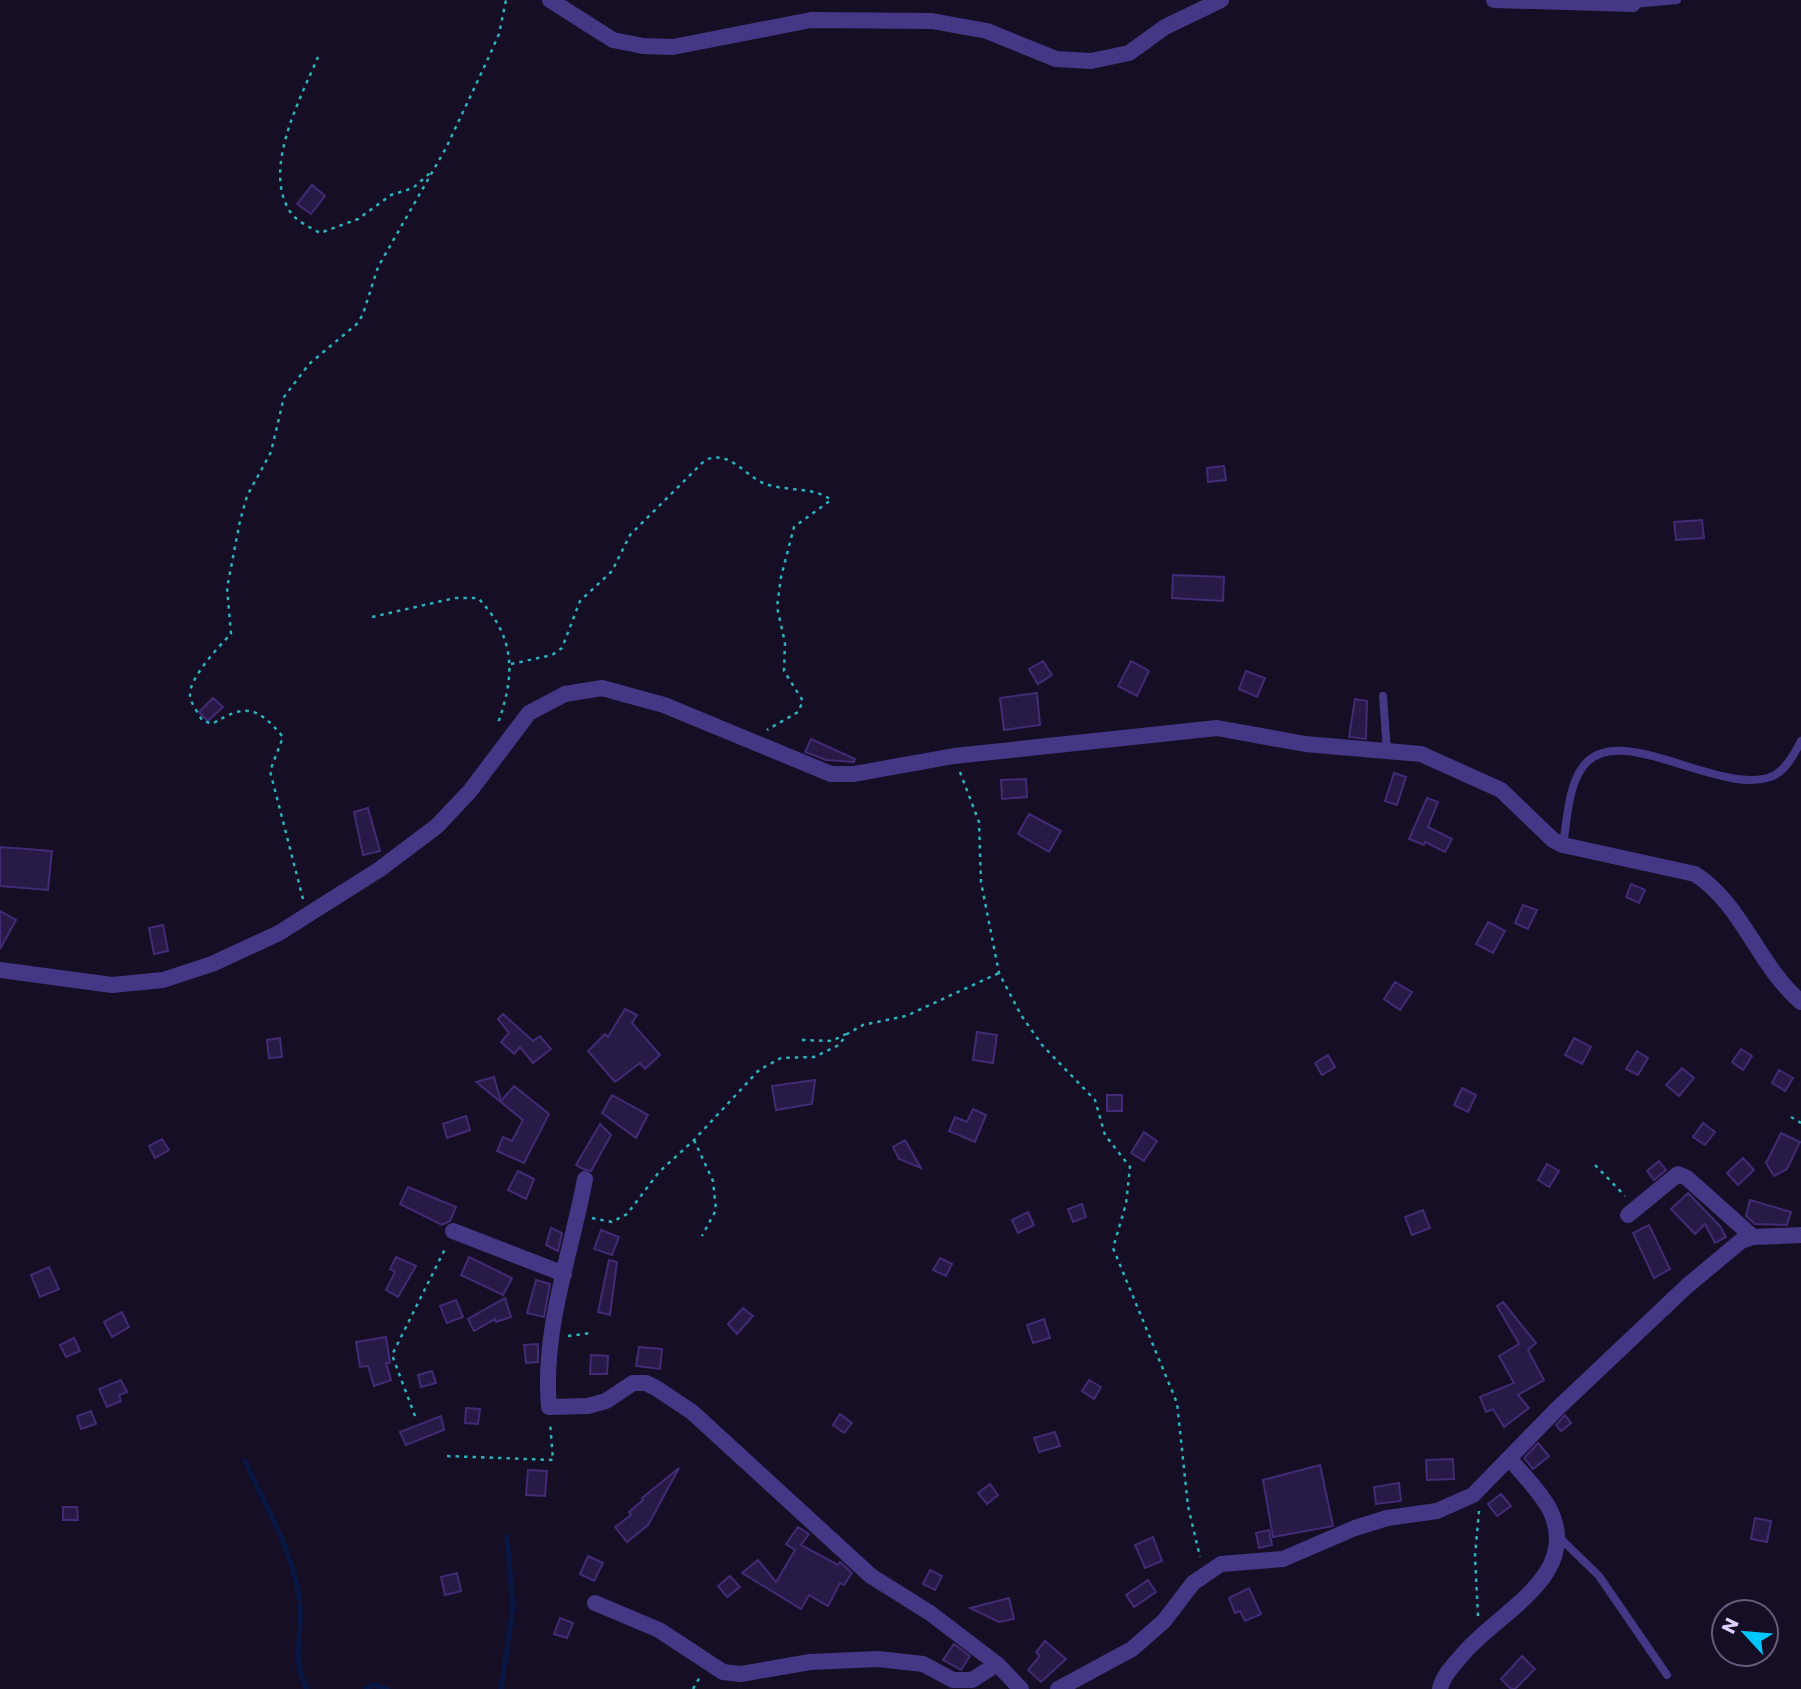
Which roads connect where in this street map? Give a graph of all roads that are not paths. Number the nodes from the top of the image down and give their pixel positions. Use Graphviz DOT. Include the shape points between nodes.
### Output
graph roads {
  1 [pos="550,0"];
  2 [pos="1221,0"];
  3 [pos="1494,0"];
  4 [pos="1677,0"];
  5 [pos="1633,4"];
  6 [pos="1382,696"];
  7 [pos="1801,741"];
  8 [pos="1387,751"];
  9 [pos="1563,845"];
  10 [pos="0,970"];
  11 [pos="1801,1002"];
  12 [pos="585,1178"];
  13 [pos="1633,1211"];
  14 [pos="453,1231"];
  15 [pos="1801,1235"];
  16 [pos="1752,1237"];
  17 [pos="564,1274"];
  18 [pos="1510,1460"];
  19 [pos="1559,1537"];
  20 [pos="595,1603"];
  21 [pos="997,1664"];
  22 [pos="1667,1675"];
  23 [pos="1021,1689"];
  24 [pos="1058,1689"];
  25 [pos="1440,1689"];
  1 -- 2 [label="street" via="613,40 643,46 673,47 811,20 932,21 987,31 1056,59 1091,61 1129,53 1165,27"];
  3 -- 5 [label="street"];
  4 -- 5 [label="lane"];
  6 -- 8 [label="lane"];
  7 -- 9 [label="lane" via="1775,775 1751,779 1693,770 1617,749 1597,754 1582,768"];
  8 -- 9 [label="street" via="1420,754 1501,790"];
  8 -- 10 [label="street" via="1305,744 1217,728 831,774 664,705 602,688 565,694 529,713 437,826 308,918 212,964 163,980 112,985"];
  9 -- 11 [label="street" via="1705,880"];
  12 -- 17 [label="street"];
  13 -- 16 [label="street" via="1678,1174"];
  14 -- 17 [label="street"];
  15 -- 16 [label="street"];
  16 -- 18 [label="street" via="1687,1286"];
  17 -- 21 [label="street" via="551,1339 549,1407 588,1406 633,1384 656,1388 692,1412 871,1576"];
  18 -- 19 [label="street" via="1550,1509"];
  18 -- 24 [label="street" via="1473,1495 1437,1511 1387,1518 1283,1559 1221,1564 1193,1583 1164,1621 1132,1649"];
  19 -- 22 [label="lane" via="1599,1576"];
  19 -- 25 [label="street" via="1556,1557 1541,1580 1483,1632 1443,1678"];
  20 -- 21 [label="street" via="659,1630 723,1672 878,1659 923,1664 953,1680 972,1680"];
  21 -- 23 [label="street"];
}
